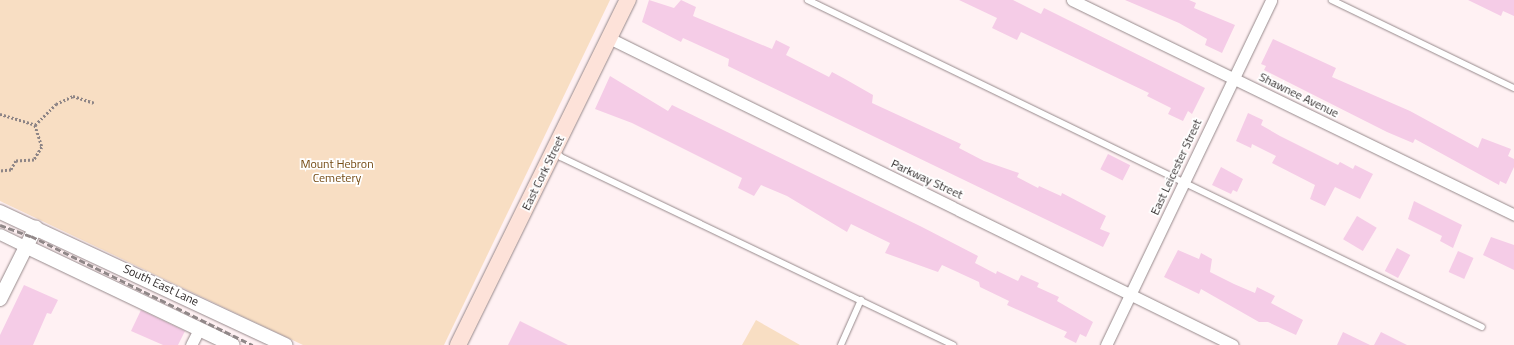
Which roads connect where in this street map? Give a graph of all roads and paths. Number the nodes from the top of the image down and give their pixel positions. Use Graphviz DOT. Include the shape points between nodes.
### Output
graph roads {
  1 [pos="628,0"];
  2 [pos="808,0"];
  3 [pos="1072,0"];
  4 [pos="1271,0"];
  5 [pos="1332,0"];
  6 [pos="609,38"];
  7 [pos="1232,77"];
  8 [pos="1514,88"];
  9 [pos="94,103"];
  10 [pos="0,114"];
  11 [pos="35,125"];
  12 [pos="555,150"];
  13 [pos="0,171"];
  14 [pos="1183,181"];
  15 [pos="0,212"];
  16 [pos="1514,215"];
  17 [pos="36,227"];
  18 [pos="0,234"];
  19 [pos="25,246"];
  20 [pos="1131,295"];
  21 [pos="0,299"];
  22 [pos="860,300"];
  23 [pos="1482,327"];
  24 [pos="199,329"];
  25 [pos="191,345"];
  26 [pos="233,345"];
  27 [pos="285,345"];
  28 [pos="458,345"];
  29 [pos="841,345"];
  30 [pos="953,345"];
  31 [pos="1106,345"];
  32 [pos="1233,345"];
  1 -- 6 [label="main road, East Cork Street"];
  2 -- 14 [label="lane"];
  3 -- 7 [label="street, Shawnee Avenue"];
  4 -- 7 [label="street, East Leicester Street"];
  5 -- 8 [label="lane"];
  6 -- 12 [label="main road, East Cork Street"];
  6 -- 20 [label="street, Parkway Street"];
  7 -- 14 [label="street, East Leicester Street"];
  7 -- 16 [label="street, Shawnee Avenue"];
  9 -- 11 [label="path" via="73,96 56,104"];
  10 -- 11 [label="path"];
  11 -- 13 [label="path" via="42,147 40,155 34,160 16,161 10,170"];
  12 -- 22 [label="lane" via="562,157"];
  12 -- 28 [label="main road, East Cork Street"];
  14 -- 20 [label="street, East Leicester Street"];
  14 -- 23 [label="lane"];
  15 -- 17 [label="street, South East Lane"];
  17 -- 19 [label="street"];
  17 -- 27 [label="street, South East Lane"];
  18 -- 19 [label="street"];
  19 -- 21 [label="street"];
  19 -- 24 [label="street, South East Lane"];
  20 -- 31 [label="street, East Leicester Street"];
  20 -- 32 [label="street, Parkway Street"];
  22 -- 29 [label="lane"];
  22 -- 30 [label="lane"];
  24 -- 25 [label="street"];
  24 -- 26 [label="street, South East Lane"];
}
